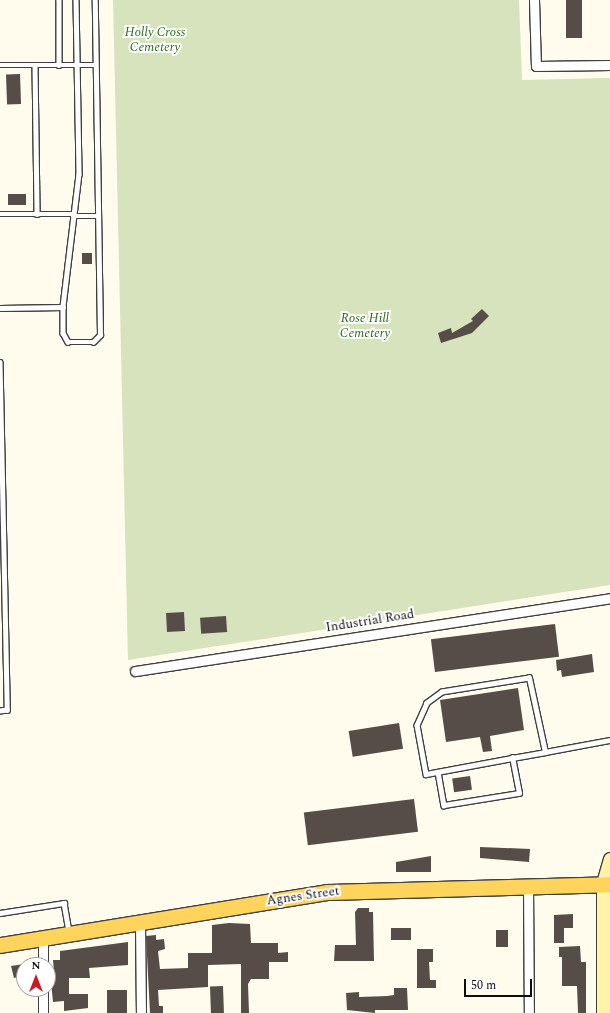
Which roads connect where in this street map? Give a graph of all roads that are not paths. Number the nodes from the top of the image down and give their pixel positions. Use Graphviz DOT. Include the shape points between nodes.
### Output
graph roads {
  1 [pos="59,0"];
  2 [pos="76,0"];
  3 [pos="95,0"];
  4 [pos="534,0"];
  5 [pos="0,65"];
  6 [pos="35,65"];
  7 [pos="59,65"];
  8 [pos="77,65"];
  9 [pos="96,65"];
  10 [pos="610,65"];
  11 [pos="0,214"];
  12 [pos="37,214"];
  13 [pos="73,215"];
  14 [pos="98,216"];
  15 [pos="63,307"];
  16 [pos="0,308"];
  17 [pos="0,362"];
  18 [pos="610,598"];
  19 [pos="135,671"];
  20 [pos="0,711"];
  21 [pos="610,740"];
  22 [pos="545,752"];
  23 [pos="512,758"];
  24 [pos="438,772"];
  25 [pos="610,859"];
  26 [pos="607,883"];
  27 [pos="528,884"];
  28 [pos="0,914"];
  29 [pos="140,922"];
  30 [pos="69,934"];
  31 [pos="43,939"];
  32 [pos="0,945"];
  33 [pos="43,957"];
  34 [pos="43,997"];
  35 [pos="43,1013"];
  36 [pos="141,1013"];
  37 [pos="529,1013"];
  38 [pos="603,1013"];
  1 -- 7 [label="lane"];
  2 -- 8 [label="lane"];
  3 -- 9 [label="lane"];
  4 -- 10 [label="street" via="536,66"];
  5 -- 6 [label="lane"];
  6 -- 7 [label="lane"];
  6 -- 12 [label="lane"];
  7 -- 8 [label="lane"];
  8 -- 9 [label="lane"];
  8 -- 13 [label="lane" via="79,174"];
  9 -- 14 [label="lane"];
  11 -- 12 [label="lane"];
  12 -- 13 [label="lane"];
  13 -- 14 [label="lane"];
  13 -- 15 [label="lane"];
  14 -- 15 [label="lane" via="100,335 97,340 68,342 63,333"];
  15 -- 16 [label="lane"];
  17 -- 20 [label="lane" via="7,710"];
  18 -- 19 [label="street, Industrial Road"];
  21 -- 22 [label="lane"];
  22 -- 23 [label="lane"];
  22 -- 24 [label="lane" via="529,678 442,692 427,703 418,725 426,774"];
  23 -- 24 [label="lane"];
  23 -- 24 [label="lane" via="520,792 444,804"];
  25 -- 26 [label="main road"];
  26 -- 27 [label="main road, Agnes Street"];
  26 -- 38 [label="main road"];
  27 -- 29 [label="main road, Agnes Street" via="327,892"];
  27 -- 37 [label="street"];
  28 -- 30 [label="lane" via="64,903"];
  29 -- 30 [label="main road, Agnes Street"];
  29 -- 36 [label="street"];
  30 -- 31 [label="main road, Agnes Street"];
  31 -- 32 [label="main road, Agnes Street"];
  31 -- 33 [label="street"];
  34 -- 35 [label="street"];
}
